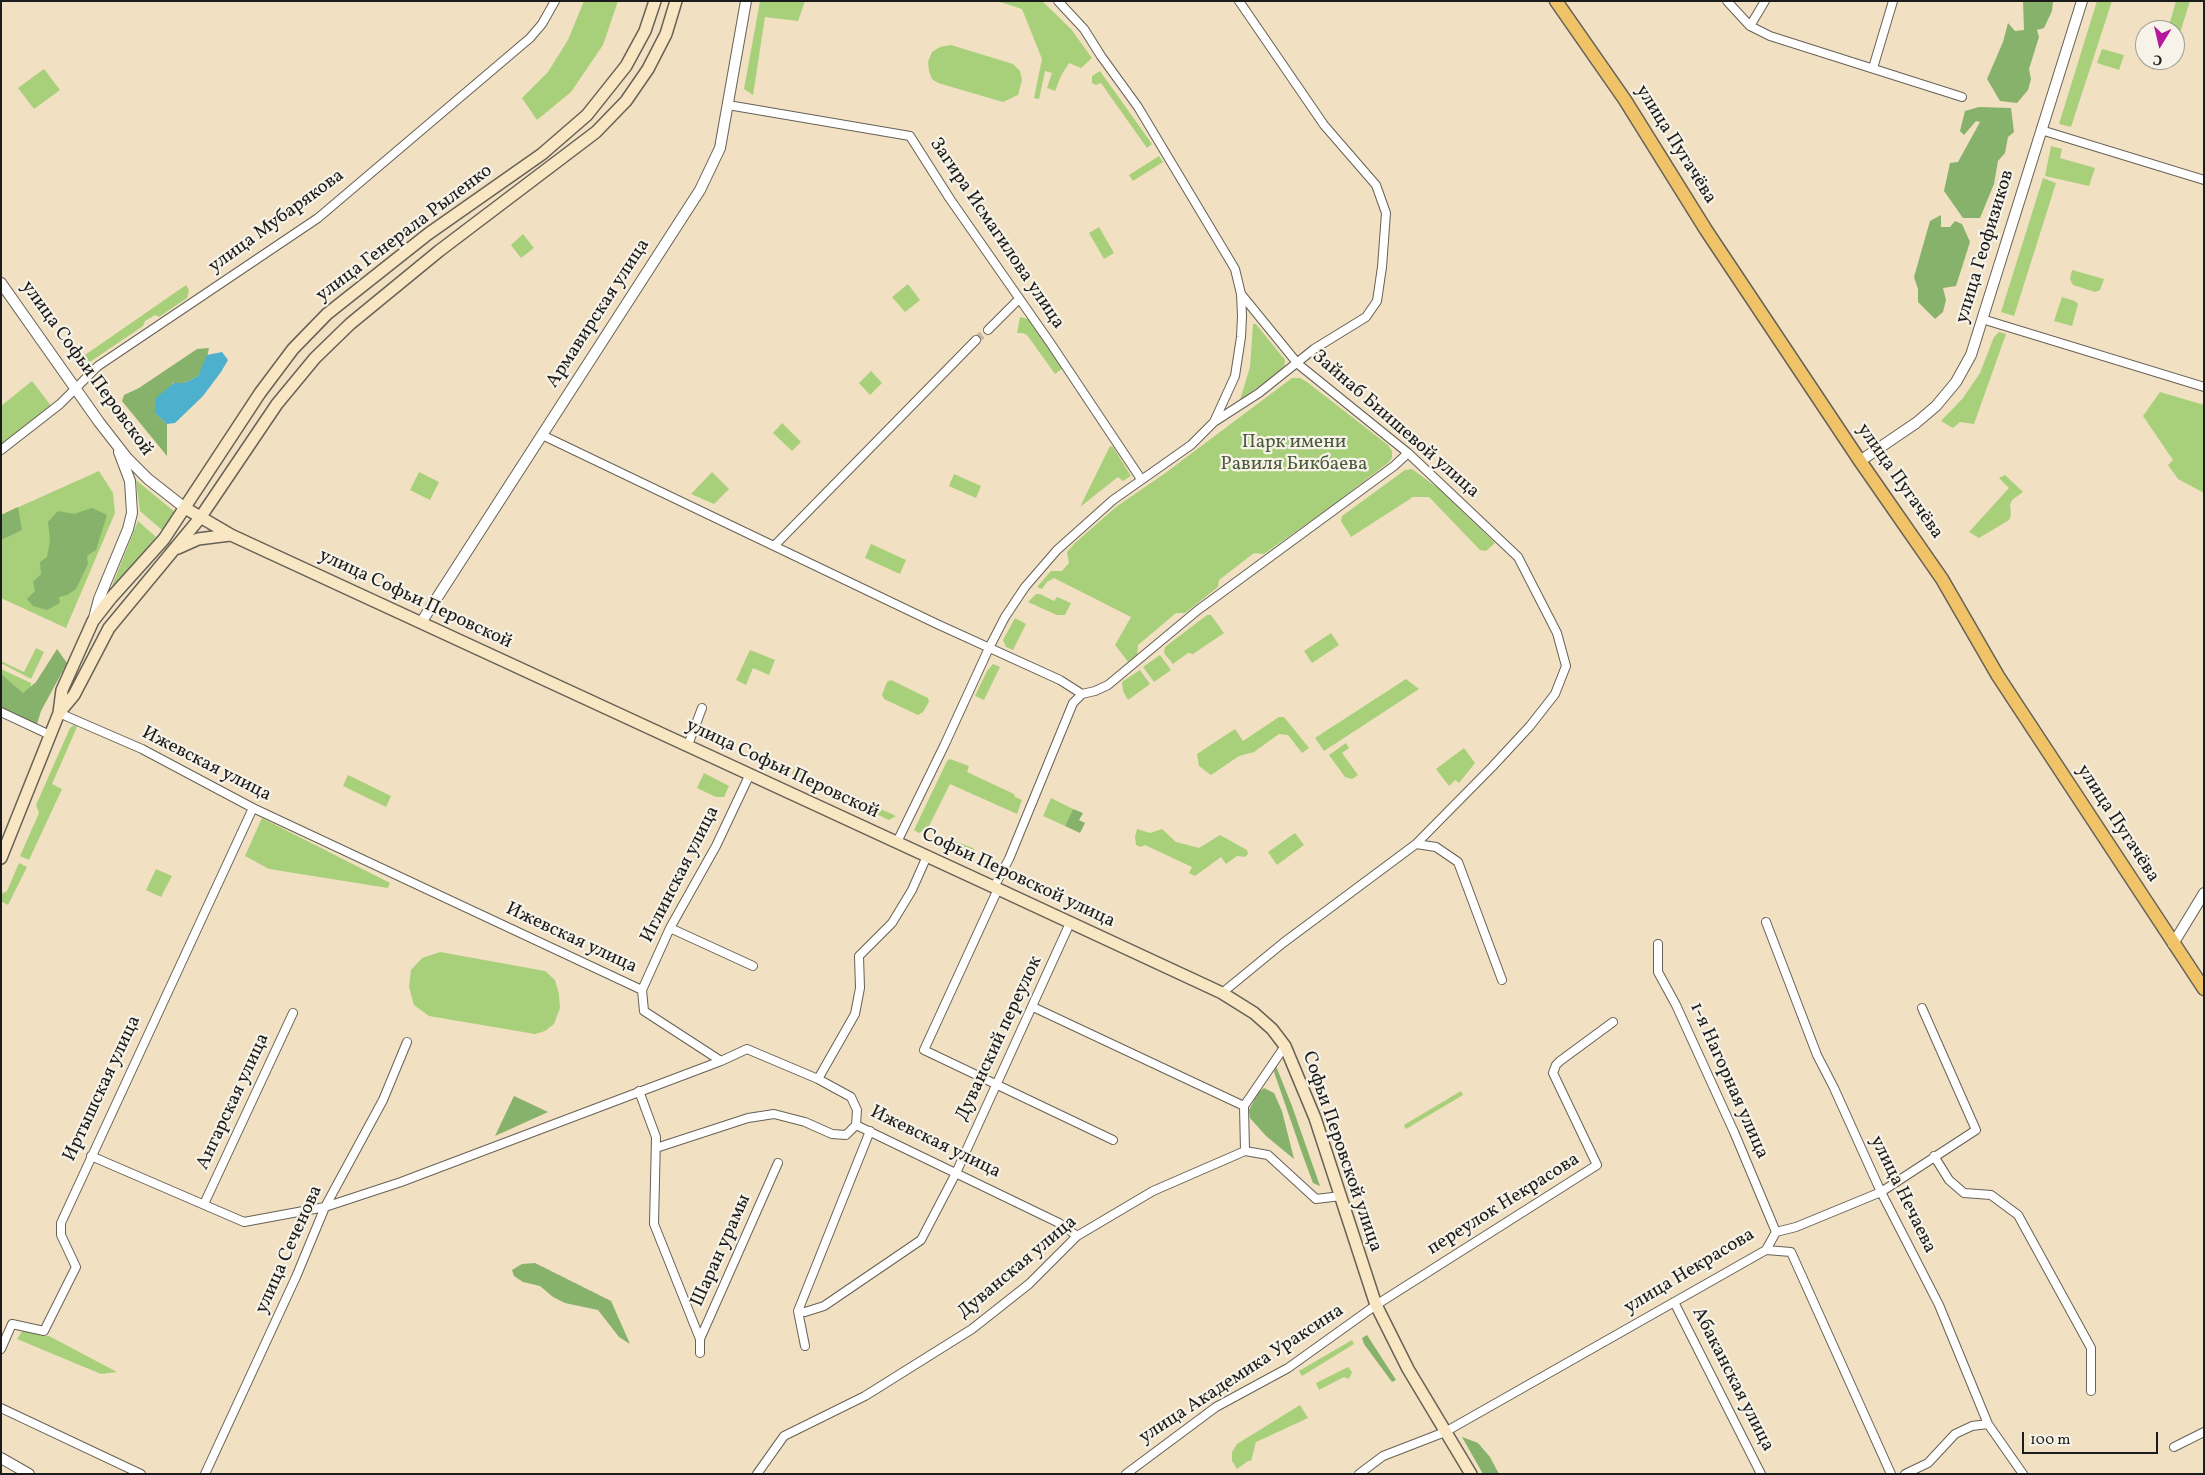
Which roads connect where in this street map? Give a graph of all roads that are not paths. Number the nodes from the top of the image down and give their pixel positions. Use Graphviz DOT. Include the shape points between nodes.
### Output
graph roads {
  1 [pos="555,1"];
  2 [pos="655,1"];
  3 [pos="676,1"];
  4 [pos="746,1"];
  5 [pos="1058,1"];
  6 [pos="1239,1"];
  7 [pos="1556,1"];
  8 [pos="1727,1"];
  9 [pos="1765,1"];
  10 [pos="1893,1"];
  11 [pos="2082,1"];
  12 [pos="1750,26"];
  13 [pos="1873,68"];
  14 [pos="1962,97"];
  15 [pos="728,105"];
  16 [pos="2041,130"];
  17 [pos="2204,180"];
  18 [pos="1,283"];
  19 [pos="1241,294"];
  20 [pos="1018,300"];
  21 [pos="1982,319"];
  22 [pos="988,330"];
  23 [pos="976,340"];
  24 [pos="1298,364"];
  25 [pos="2204,387"];
  26 [pos="76,388"];
  27 [pos="1214,422"];
  28 [pos="542,435"];
  29 [pos="116,444"];
  30 [pos="1,450"];
  31 [pos="1408,453"];
  32 [pos="1860,462"];
  33 [pos="1141,479"];
  34 [pos="186,508"];
  35 [pos="200,518"];
  36 [pos="231,535"];
  37 [pos="774,546"];
  38 [pos="174,550"];
  39 [pos="93,621"];
  40 [pos="422,621"];
  41 [pos="988,648"];
  42 [pos="1082,694"];
  43 [pos="702,708"];
  44 [pos="1,712"];
  45 [pos="59,713"];
  46 [pos="50,734"];
  47 [pos="688,745"];
  48 [pos="750,774"];
  49 [pos="253,808"];
  50 [pos="897,842"];
  51 [pos="1416,844"];
  52 [pos="927,856"];
  53 [pos="1,858"];
  54 [pos="996,888"];
  55 [pos="2204,894"];
  56 [pos="1766,922"];
  57 [pos="1070,923"];
  58 [pos="670,928"];
  59 [pos="1658,944"];
  60 [pos="2173,944"];
  61 [pos="753,966"];
  62 [pos="1502,980"];
  63 [pos="2204,989"];
  64 [pos="642,990"];
  65 [pos="1222,993"];
  66 [pos="1033,1008"];
  67 [pos="1922,1008"];
  68 [pos="293,1013"];
  69 [pos="1613,1022"];
  70 [pos="407,1042"];
  71 [pos="1285,1046"];
  72 [pos="721,1061"];
  73 [pos="818,1079"];
  74 [pos="996,1086"];
  75 [pos="639,1091"];
  76 [pos="1244,1106"];
  77 [pos="856,1125"];
  78 [pos="870,1131"];
  79 [pos="1113,1140"];
  80 [pos="656,1148"];
  81 [pos="1245,1151"];
  82 [pos="91,1156"];
  83 [pos="1934,1156"];
  84 [pos="778,1164"];
  85 [pos="956,1173"];
  86 [pos="1881,1192"];
  87 [pos="1341,1196"];
  88 [pos="204,1204"];
  89 [pos="325,1207"];
  90 [pos="1776,1232"];
  91 [pos="1077,1236"];
  92 [pos="1766,1250"];
  93 [pos="1674,1302"];
  94 [pos="1376,1306"];
  95 [pos="798,1311"];
  96 [pos="700,1339"];
  97 [pos="805,1346"];
  98 [pos="1,1349"];
  99 [pos="700,1353"];
  100 [pos="2091,1392"];
  101 [pos="1,1408"];
  102 [pos="1988,1424"];
  103 [pos="1445,1432"];
  104 [pos="2204,1432"];
  105 [pos="2174,1447"];
  106 [pos="1,1458"];
  107 [pos="29,1474"];
  108 [pos="141,1474"];
  109 [pos="205,1474"];
  110 [pos="757,1474"];
  111 [pos="1126,1474"];
  112 [pos="1360,1474"];
  113 [pos="1471,1474"];
  114 [pos="1761,1474"];
  115 [pos="1891,1474"];
  116 [pos="1905,1474"];
  117 [pos="2023,1474"];
  1 -- 26 [label="street, улица Мубарякова" via="530,38 318,218 98,366"];
  2 -- 34 [label="main road, улица Генерала Рыленко" via="645,31 626,66 587,115 542,154 420,240 327,314 293,350 250,409"];
  3 -- 35 [label="main road, улица Генерала Рыленко" via="662,43 626,101 596,132 438,251 350,324 315,358 278,404"];
  4 -- 15 [label="street, Армавирская улица"];
  5 -- 19 [label="street, Зайнаб Биишевой улица" via="1084,29 1138,107 1231,261"];
  6 -- 24 [label="street" via="1324,125 1376,185 1386,213 1377,301 1366,318 1314,349"];
  7 -- 32 [label="main road, улица Пугачёва" via="1625,100 1706,230"];
  8 -- 12 [label="street"];
  9 -- 12 [label="street"];
  10 -- 13 [label="street"];
  11 -- 16 [label="street, улица Геофизиков"];
  12 -- 13 [label="street" via="1770,36"];
  13 -- 14 [label="street"];
  15 -- 20 [label="street, Загира Исмагилова улица" via="910,136"];
  15 -- 28 [label="street, Армавирская улица" via="720,148 700,190"];
  16 -- 17 [label="street"];
  16 -- 21 [label="street, улица Геофизиков"];
  18 -- 26 [label="street, улица Софьи Перовской"];
  19 -- 24 [label="street, Зайнаб Биишевой улица"];
  19 -- 27 [label="street, Зайнаб Биишевой улица" via="1241,337 1235,376"];
  20 -- 22 [label="street"];
  20 -- 33 [label="street, Загира Исмагилова улица"];
  21 -- 25 [label="street"];
  21 -- 32 [label="street, улица Геофизиков" via="1971,356 1945,396 1916,423"];
  23 -- 37 [label="street"];
  24 -- 27 [label="street"];
  24 -- 31 [label="street, Зайнаб Биишевой улица"];
  26 -- 29 [label="street, улица Софьи Перовской"];
  26 -- 30 [label="street, улица Мубарякова"];
  27 -- 33 [label="street, Зайнаб Биишевой улица" via="1191,445"];
  28 -- 37 [label="street"];
  28 -- 40 [label="street, Армавирская улица"];
  29 -- 34 [label="street, улица Софьи Перовской" via="148,479"];
  29 -- 39 [label="street" via="130,481 132,512"];
  31 -- 42 [label="street" via="1198,610 1108,685"];
  31 -- 51 [label="street, Зайнаб Биишевой улица" via="1518,557 1557,633 1566,666 1555,694 1530,726"];
  32 -- 60 [label="main road, улица Пугачёва" via="1937,572 1998,676"];
  33 -- 41 [label="street, Зайнаб Биишевой улица" via="1057,550 1025,588"];
  34 -- 35 [label="main road, улица Софьи Перовской"];
  34 -- 39 [label="main road, улица Генерала Рыленко"];
  35 -- 36 [label="main road, улица Софьи Перовской"];
  35 -- 38 [label="main road, улица Генерала Рыленко"];
  36 -- 38 [label="main road" via="198,539"];
  36 -- 40 [label="main road, улица Софьи Перовской"];
  37 -- 41 [label="street"];
  38 -- 45 [label="main road, улица Генерала Рыленко" via="109,628 74,695"];
  39 -- 45 [label="main road, улица Генерала Рыленко" via="62,690"];
  40 -- 47 [label="main road, улица Софьи Перовской"];
  41 -- 42 [label="street" via="1060,680"];
  41 -- 50 [label="street, Зайнаб Биишевой улица"];
  42 -- 54 [label="street" via="1073,703"];
  43 -- 47 [label="street"];
  44 -- 46 [label="street"];
  45 -- 46 [label="main road"];
  45 -- 49 [label="street, Ижевская улица" via="142,749"];
  46 -- 53 [label="main road"];
  47 -- 48 [label="main road, улица Софьи Перовской"];
  48 -- 50 [label="main road, улица Софьи Перовской"];
  48 -- 58 [label="street, Иглинская улица" via="716,846"];
  49 -- 64 [label="street, Ижевская улица"];
  49 -- 82 [label="street, Иртышская улица"];
  50 -- 52 [label="main road, Софьи Перовской улица"];
  51 -- 62 [label="street" via="1436,847 1458,862"];
  51 -- 65 [label="street, Зайнаб Биишевой улица"];
  52 -- 54 [label="main road, Софьи Перовской улица"];
  52 -- 73 [label="street" via="892,923 859,956 860,988 855,1014"];
  54 -- 57 [label="main road, Софьи Перовской улица"];
  54 -- 74 [label="street" via="924,1050"];
  55 -- 60 [label="street"];
  56 -- 86 [label="street, улица Нечаева" via="1817,1055"];
  57 -- 65 [label="main road, Софьи Перовской улица"];
  57 -- 66 [label="street, Дуванский переулок"];
  58 -- 61 [label="street"];
  58 -- 64 [label="street, Иглинская улица"];
  59 -- 90 [label="street, 1-я Нагорная улица" via="1658,972 1734,1132"];
  60 -- 63 [label="main road, улица Пугачёва"];
  64 -- 72 [label="street, Ижевская улица" via="644,1011"];
  65 -- 71 [label="main road, Софьи Перовской улица" via="1254,1013"];
  66 -- 74 [label="street, Дуванский переулок"];
  66 -- 76 [label="street"];
  67 -- 83 [label="street, улица Некрасова" via="1976,1130"];
  68 -- 88 [label="street, Ангарская улица"];
  69 -- 94 [label="street, переулок Некрасова" via="1560,1061 1553,1073 1597,1165"];
  70 -- 89 [label="street, улица Сеченова" via="383,1100"];
  71 -- 76 [label="street"];
  71 -- 87 [label="main road, Софьи Перовской улица" via="1315,1118"];
  72 -- 73 [label="street, Ижевская улица" via="747,1049"];
  72 -- 75 [label="street"];
  73 -- 77 [label="street, Ижевская улица" via="851,1097 857,1110"];
  74 -- 79 [label="street"];
  74 -- 85 [label="street, Дуванский переулок"];
  75 -- 80 [label="street" via="656,1137"];
  75 -- 89 [label="street" via="450,1165"];
  76 -- 81 [label="street"];
  77 -- 78 [label="street, Ижевская улица"];
  77 -- 80 [label="street" via="846,1135 832,1134 806,1122 774,1114 748,1118"];
  78 -- 85 [label="street, Ижевская улица"];
  78 -- 95 [label="street"];
  80 -- 96 [label="street" via="654,1224"];
  81 -- 87 [label="street" via="1268,1155 1316,1199"];
  81 -- 91 [label="street, Дуванская улица" via="1153,1191"];
  82 -- 88 [label="street"];
  82 -- 98 [label="street, Иртышская улица" via="60,1223 61,1235 76,1267 44,1331 12,1324"];
  83 -- 86 [label="street, улица Некрасова"];
  83 -- 100 [label="street" via="1948,1180 1964,1193 1991,1194 2018,1215 2091,1348"];
  84 -- 96 [label="street, Шаран урамы"];
  85 -- 91 [label="street, Ижевская улица" via="1059,1223"];
  85 -- 95 [label="street, Дуванский переулок" via="921,1240 824,1306"];
  86 -- 90 [label="street, улица Некрасова"];
  86 -- 102 [label="street, улица Нечаева" via="1939,1305"];
  87 -- 94 [label="main road, Софьи Перовской улица"];
  88 -- 89 [label="street" via="244,1222"];
  89 -- 109 [label="street, улица Сеченова"];
  90 -- 92 [label="street, улица Некрасова"];
  91 -- 110 [label="street, Дуванская улица" via="1029,1284 972,1329 865,1396 784,1436"];
  92 -- 93 [label="street, улица Некрасова"];
  92 -- 115 [label="street" via="1791,1252"];
  93 -- 103 [label="street, улица Некрасова"];
  93 -- 114 [label="street, Абаканская улица"];
  94 -- 103 [label="main road, Софьи Перовской улица"];
  94 -- 111 [label="street, улица Академика Ураксина" via="1288,1368 1216,1407"];
  95 -- 97 [label="street"];
  96 -- 99 [label="street, Шаран урамы"];
  101 -- 108 [label="street"];
  102 -- 116 [label="street" via="1972,1426 1955,1434 1928,1463"];
  102 -- 117 [label="street, улица Нечаева"];
  103 -- 112 [label="street, улица Некрасова" via="1383,1456"];
  103 -- 113 [label="main road, Софьи Перовской улица"];
  104 -- 105 [label="street"];
  106 -- 107 [label="street"];
}
